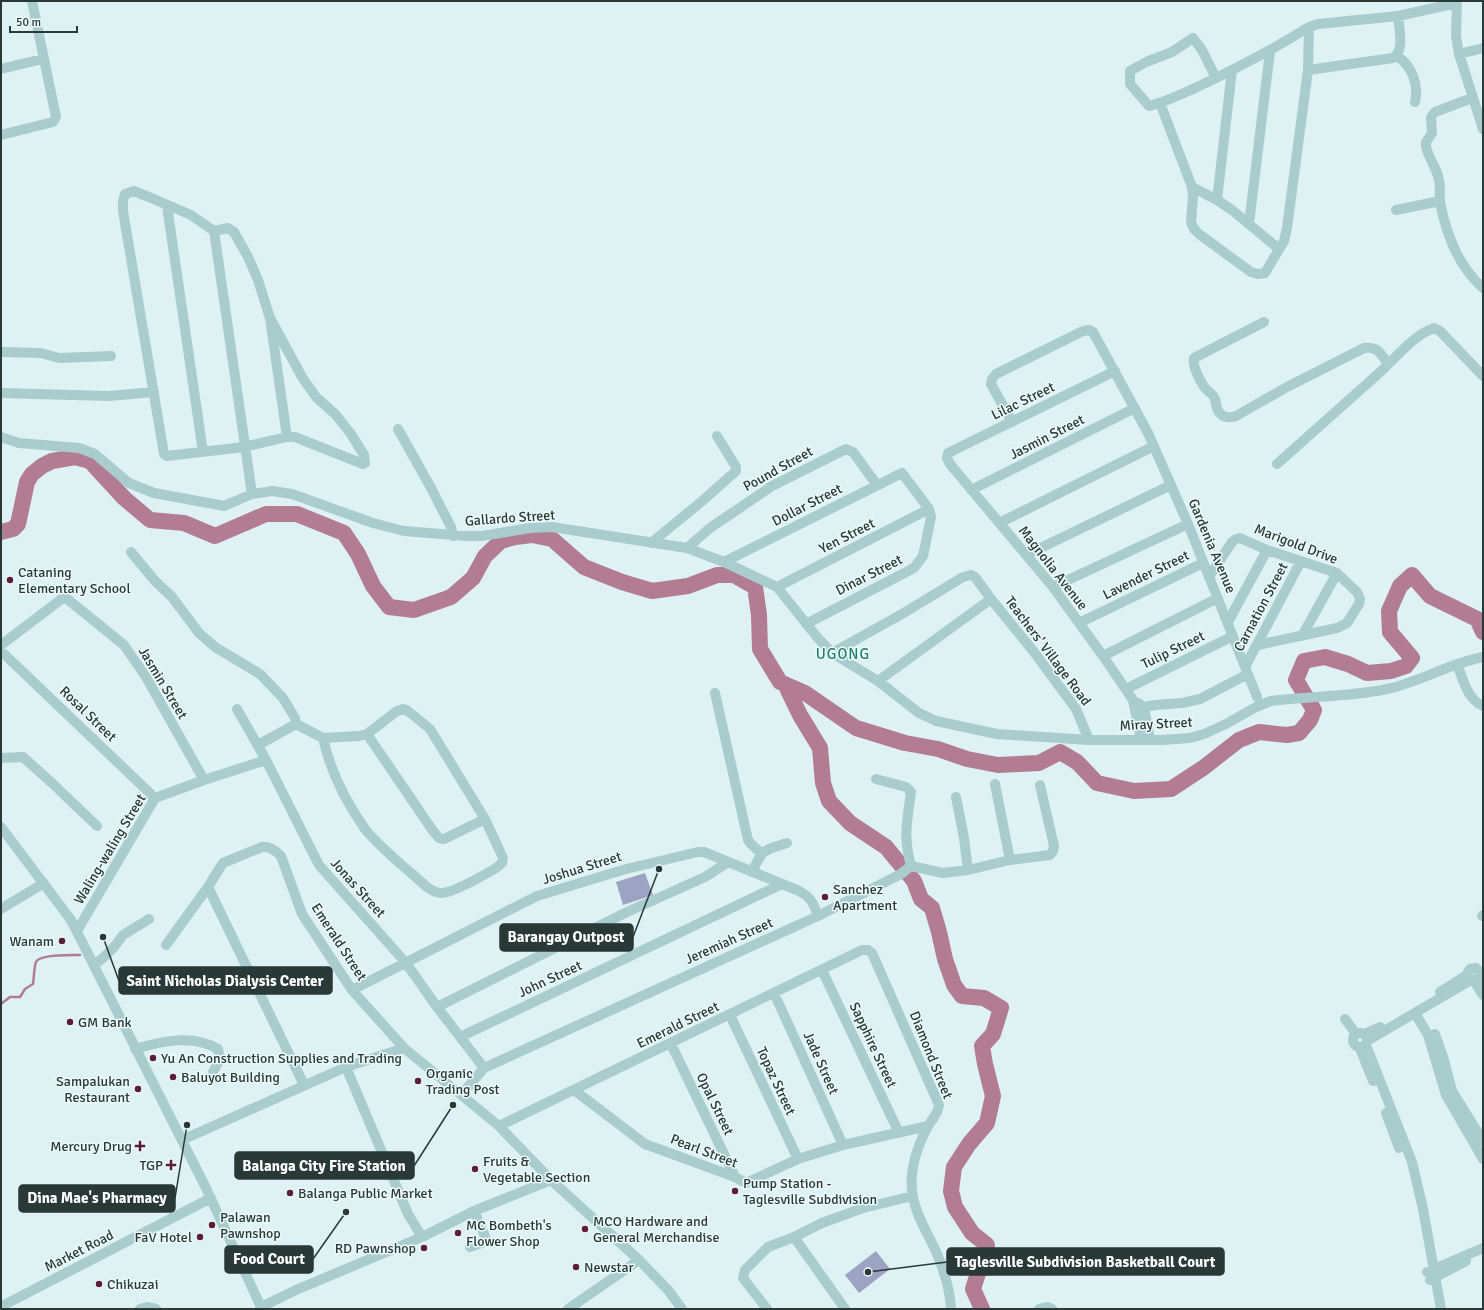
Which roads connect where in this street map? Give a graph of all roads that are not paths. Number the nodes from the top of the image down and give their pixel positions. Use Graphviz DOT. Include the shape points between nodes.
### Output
graph roads {
  1 [pos="32,1"];
  2 [pos="1457,2"];
  3 [pos="1398,16"];
  4 [pos="1309,27"];
  5 [pos="1483,48"];
  6 [pos="1270,51"];
  7 [pos="1459,54"];
  8 [pos="1397,56"];
  9 [pos="43,59"];
  10 [pos="1,69"];
  11 [pos="1232,70"];
  12 [pos="1308,70"];
  13 [pos="1216,78"];
  14 [pos="1472,98"];
  15 [pos="1415,102"];
  16 [pos="1160,104"];
  17 [pos="1483,129"];
  18 [pos="1,135"];
  19 [pos="1192,187"];
  20 [pos="1217,200"];
  21 [pos="1440,201"];
  22 [pos="167,206"];
  23 [pos="1396,210"];
  24 [pos="1249,224"];
  25 [pos="214,231"];
  26 [pos="1279,249"];
  27 [pos="1483,288"];
  28 [pos="270,318"];
  29 [pos="1264,322"];
  30 [pos="1,352"];
  31 [pos="111,356"];
  32 [pos="1388,364"];
  33 [pos="1115,371"];
  34 [pos="1483,376"];
  35 [pos="154,392"];
  36 [pos="1,393"];
  37 [pos="1135,408"];
  38 [pos="1012,422"];
  39 [pos="398,428"];
  40 [pos="1,436"];
  41 [pos="717,436"];
  42 [pos="287,437"];
  43 [pos="1154,446"];
  44 [pos="244,447"];
  45 [pos="203,452"];
  46 [pos="947,458"];
  47 [pos="1277,464"];
  48 [pos="877,485"];
  49 [pos="1171,485"];
  50 [pos="971,490"];
  51 [pos="252,494"];
  52 [pos="929,510"];
  53 [pos="999,523"];
  54 [pos="1188,524"];
  55 [pos="453,536"];
  56 [pos="651,543"];
  57 [pos="687,548"];
  58 [pos="1267,550"];
  59 [pos="131,552"];
  60 [pos="1026,555"];
  61 [pos="1301,561"];
  62 [pos="724,562"];
  63 [pos="1203,563"];
  64 [pos="1337,573"];
  65 [pos="1209,577"];
  66 [pos="777,587"];
  67 [pos="1053,587"];
  68 [pos="991,598"];
  69 [pos="1218,598"];
  70 [pos="1228,622"];
  71 [pos="1079,623"];
  72 [pos="806,624"];
  73 [pos="1233,636"];
  74 [pos="1302,636"];
  75 [pos="1,645"];
  76 [pos="1258,645"];
  77 [pos="1,651"];
  78 [pos="832,653"];
  79 [pos="1103,656"];
  80 [pos="1483,657"];
  81 [pos="1457,664"];
  82 [pos="1246,670"];
  83 [pos="878,681"];
  84 [pos="1126,689"];
  85 [pos="715,693"];
  86 [pos="1257,696"];
  87 [pos="1138,705"];
  88 [pos="1483,706"];
  89 [pos="237,709"];
  90 [pos="296,724"];
  91 [pos="367,734"];
  92 [pos="323,738"];
  93 [pos="1146,739"];
  94 [pos="1089,740"];
  95 [pos="258,745"];
  96 [pos="1,758"];
  97 [pos="266,760"];
  98 [pos="876,779"];
  99 [pos="204,780"];
  100 [pos="995,784"];
  101 [pos="1040,785"];
  102 [pos="956,797"];
  103 [pos="155,798"];
  104 [pos="485,819"];
  105 [pos="97,826"];
  106 [pos="1,827"];
  107 [pos="787,843"];
  108 [pos="761,853"];
  109 [pos="1010,860"];
  110 [pos="728,862"];
  111 [pos="906,870"];
  112 [pos="968,870"];
  113 [pos="752,872"];
  114 [pos="44,883"];
  115 [pos="782,884"];
  116 [pos="208,887"];
  117 [pos="1,909"];
  118 [pos="818,916"];
  119 [pos="149,919"];
  120 [pos="77,931"];
  121 [pos="166,945"];
  122 [pos="868,950"];
  123 [pos="406,962"];
  124 [pos="94,965"];
  125 [pos="822,970"];
  126 [pos="1475,979"];
  127 [pos="352,990"];
  128 [pos="774,993"];
  129 [pos="1483,995"];
  130 [pos="1439,996"];
  131 [pos="437,1007"];
  132 [pos="1417,1012"];
  133 [pos="730,1015"];
  134 [pos="1345,1019"];
  135 [pos="460,1037"];
  136 [pos="1363,1040"];
  137 [pos="671,1044"];
  138 [pos="404,1048"];
  139 [pos="135,1049"];
  140 [pos="346,1067"];
  141 [pos="484,1068"];
  142 [pos="212,1072"];
  143 [pos="304,1085"];
  144 [pos="574,1090"];
  145 [pos="461,1095"];
  146 [pos="1467,1122"];
  147 [pos="499,1126"];
  148 [pos="928,1126"];
  149 [pos="899,1132"];
  150 [pos="182,1140"];
  151 [pos="1483,1141"];
  152 [pos="843,1145"];
  153 [pos="798,1159"];
  154 [pos="1483,1159"];
  155 [pos="735,1177"];
  156 [pos="551,1180"];
  157 [pos="913,1196"];
  158 [pos="211,1198"];
  159 [pos="474,1211"];
  160 [pos="422,1237"];
  161 [pos="794,1237"];
  162 [pos="470,1247"];
  163 [pos="1481,1252"];
  164 [pos="639,1260"];
  165 [pos="1431,1275"];
  166 [pos="2,1307"];
  167 [pos="261,1308"];
  168 [pos="140,1309"];
  169 [pos="156,1309"];
  170 [pos="568,1309"];
  171 [pos="682,1309"];
  172 [pos="767,1309"];
  173 [pos="845,1309"];
  174 [pos="951,1309"];
  175 [pos="1039,1309"];
  176 [pos="1052,1309"];
  177 [pos="1434,1309"];
  178 [pos="1441,1309"];
  1 -- 9 [label="street"];
  2 -- 3 [label="street"];
  2 -- 7 [label="street" via="1456,36"];
  3 -- 4 [label="street"];
  3 -- 8 [label="street" via="1400,48"];
  4 -- 6 [label="street"];
  4 -- 12 [label="street"];
  5 -- 7 [label="street"];
  6 -- 11 [label="street"];
  6 -- 24 [label="street"];
  7 -- 14 [label="street"];
  8 -- 12 [label="street"];
  8 -- 15 [label="street" via="1408,66 1414,77"];
  9 -- 10 [label="street"];
  9 -- 18 [label="street" via="56,117 53,122"];
  11 -- 13 [label="street"];
  11 -- 20 [label="street"];
  12 -- 26 [label="street" via="1287,228"];
  13 -- 16 [label="street"];
  13 -- 16 [label="street" via="1202,50 1192,38 1172,52 1130,71 1130,84 1149,106"];
  14 -- 17 [label="street"];
  14 -- 21 [label="street" via="1435,112 1431,117 1432,133 1426,146 1440,182"];
  16 -- 19 [label="street"];
  19 -- 20 [label="street"];
  19 -- 26 [label="street" via="1191,222 1194,229 1251,272 1265,273"];
  20 -- 24 [label="street"];
  21 -- 23 [label="street"];
  21 -- 27 [label="street" via="1450,238 1460,261"];
  22 -- 25 [label="street" via="191,215"];
  22 -- 35 [label="street" via="134,191 125,194 123,201"];
  22 -- 45 [label="street"];
  24 -- 26 [label="street"];
  25 -- 28 [label="street" via="228,228 234,232 258,280"];
  25 -- 44 [label="street"];
  28 -- 42 [label="street"];
  28 -- 42 [label="street" via="302,377 316,397 336,415 351,434 364,455 365,464 295,437"];
  29 -- 32 [label="street" via="1194,358 1195,368 1203,386 1214,396 1219,412 1223,415 1236,416 1364,348 1378,350"];
  30 -- 31 [label="street" via="42,353 59,358"];
  32 -- 34 [label="street" via="1406,347 1434,328 1440,331"];
  32 -- 47 [label="street"];
  33 -- 37 [label="street, Gardenia Avenue"];
  33 -- 38 [label="street, Lilac Street"];
  33 -- 38 [label="street, Gardenia Avenue" via="1093,332 1089,330 996,374 991,384"];
  35 -- 36 [label="street" via="109,396"];
  35 -- 45 [label="street" via="164,454 169,456"];
  37 -- 43 [label="street, Gardenia Avenue"];
  37 -- 50 [label="street, Jasmin Street"];
  38 -- 46 [label="street, Lilac Street" via="948,453"];
  39 -- 55 [label="street" via="451,527"];
  40 -- 51 [label="street, Gallardo Street" via="19,443 79,448 95,454 129,483 170,497 224,506"];
  41 -- 56 [label="street" via="736,471"];
  42 -- 44 [label="street"];
  43 -- 49 [label="street, Gardenia Avenue"];
  43 -- 53 [label="street"];
  44 -- 45 [label="street"];
  44 -- 51 [label="street"];
  46 -- 50 [label="street, Magnolia Avenue"];
  48 -- 52 [label="street, Dollar Street" via="902,473"];
  48 -- 57 [label="street, Pound Street" via="853,452 846,449 772,486 710,528"];
  48 -- 62 [label="street, Dollar Street"];
  49 -- 54 [label="street, Gardenia Avenue"];
  49 -- 60 [label="street"];
  50 -- 53 [label="street, Magnolia Avenue"];
  51 -- 55 [label="street, Gallardo Street" via="272,491 292,494 373,523 404,531"];
  52 -- 66 [label="street, Yen Street"];
  52 -- 72 [label="street, Dinar Street" via="931,517 925,549 914,568"];
  53 -- 60 [label="street, Magnolia Avenue"];
  54 -- 63 [label="street, Gardenia Avenue"];
  54 -- 67 [label="street"];
  55 -- 56 [label="street, Gallardo Street" via="482,536 552,527"];
  56 -- 57 [label="street, Gallardo Street"];
  57 -- 62 [label="street, Gallardo Street"];
  58 -- 61 [label="street, Marigold Drive"];
  58 -- 65 [label="street, Marigold Drive" via="1240,538 1236,539"];
  58 -- 70 [label="street"];
  59 -- 90 [label="street" via="172,597 199,633 215,647 260,674 284,698"];
  60 -- 67 [label="street, Magnolia Avenue"];
  61 -- 64 [label="street, Marigold Drive"];
  61 -- 76 [label="street, Carnation Street"];
  62 -- 66 [label="street, Gallardo Street"];
  63 -- 65 [label="street, Gardenia Avenue"];
  63 -- 71 [label="street, Lavender Street"];
  64 -- 74 [label="street"];
  64 -- 74 [label="street, Marigold Drive" via="1357,592 1359,604 1347,623 1337,628"];
  65 -- 69 [label="street, Gardenia Avenue"];
  66 -- 72 [label="street, Gallardo Street"];
  67 -- 71 [label="street, Magnolia Avenue"];
  68 -- 78 [label="street" via="975,577 963,577"];
  68 -- 83 [label="street, Teachers' Village Road"];
  68 -- 94 [label="street, Teachers' Village Road" via="1076,708"];
  69 -- 70 [label="street, Gardenia Avenue"];
  69 -- 79 [label="street"];
  70 -- 73 [label="street, Gardenia Avenue"];
  71 -- 79 [label="street, Magnolia Avenue"];
  72 -- 78 [label="street, Gallardo Street"];
  73 -- 82 [label="street, Gardenia Avenue"];
  73 -- 84 [label="street, Tulip Street"];
  74 -- 76 [label="street, Marigold Drive"];
  75 -- 99 [label="street, Jasmin Street" via="65,597 124,645 146,677"];
  76 -- 82 [label="street, Carnation Street"];
  77 -- 103 [label="street, Rosal Street"];
  78 -- 83 [label="street, Gallardo Street"];
  79 -- 84 [label="street, Magnolia Avenue"];
  80 -- 81 [label="street, Miray Street"];
  81 -- 88 [label="street" via="1467,690 1473,699"];
  81 -- 93 [label="street, Miray Street" via="1386,689 1262,704 1214,730 1190,738"];
  82 -- 86 [label="street, Gardenia Avenue"];
  82 -- 87 [label="street" via="1200,699 1190,702"];
  83 -- 94 [label="street, Miray Street" via="919,713 936,721 997,734"];
  84 -- 87 [label="street, Magnolia Avenue"];
  85 -- 108 [label="street" via="748,840"];
  87 -- 93 [label="street, Magnolia Avenue"];
  89 -- 95 [label="street, Jonas Street"];
  90 -- 92 [label="street"];
  90 -- 95 [label="street"];
  91 -- 92 [label="street"];
  91 -- 104 [label="street" via="439,838"];
  91 -- 104 [label="street" via="397,711 402,709 408,712 430,729"];
  92 -- 104 [label="street" via="327,757 342,791 366,829 431,890 440,893 450,892 502,863 503,858"];
  93 -- 94 [label="street, Miray Street"];
  95 -- 97 [label="street, Jonas Street"];
  96 -- 105 [label="street" via="23,758"];
  97 -- 99 [label="street, Waling-waling Street"];
  97 -- 123 [label="street, Jonas Street" via="319,865"];
  98 -- 111 [label="street" via="910,790"];
  99 -- 103 [label="street, Waling-waling Street"];
  100 -- 109 [label="street"];
  101 -- 109 [label="street" via="1053,851 1050,854"];
  102 -- 112 [label="street"];
  103 -- 120 [label="street, Waling-waling Street"];
  106 -- 114 [label="street"];
  107 -- 108 [label="street"];
  108 -- 113 [label="street"];
  109 -- 112 [label="street"];
  110 -- 113 [label="street, Joshua Street"];
  110 -- 123 [label="street, Joshua Street" via="701,852 626,869 537,896"];
  110 -- 131 [label="street" via="705,877 627,912"];
  111 -- 112 [label="street" via="938,873"];
  111 -- 118 [label="street, Jeremiah Street"];
  113 -- 115 [label="street, Joshua Street"];
  114 -- 117 [label="street"];
  114 -- 120 [label="street"];
  115 -- 118 [label="street, Joshua Street" via="811,898"];
  115 -- 135 [label="street, John Street"];
  116 -- 121 [label="street, Emerald Street"];
  116 -- 127 [label="street, Emerald Street" via="220,866 228,860 265,846 279,854 302,914"];
  116 -- 143 [label="street"];
  118 -- 141 [label="street, Jeremiah Street"];
  119 -- 124 [label="street" via="123,934 114,947"];
  120 -- 124 [label="street"];
  122 -- 125 [label="street, Emerald Street" via="862,950"];
  122 -- 148 [label="street, Diamond Street" via="872,953 938,1104 938,1112"];
  123 -- 127 [label="street, Joshua Street"];
  123 -- 131 [label="street, Jonas Street"];
  124 -- 139 [label="street"];
  125 -- 128 [label="street, Emerald Street"];
  125 -- 149 [label="street, Sapphire Street"];
  126 -- 129 [label="street"];
  126 -- 130 [label="street"];
  127 -- 138 [label="street, Emerald Street"];
  128 -- 133 [label="street, Emerald Street"];
  128 -- 152 [label="street, Jade Street"];
  130 -- 132 [label="street"];
  130 -- 136 [label="street" via="1381,1027"];
  131 -- 135 [label="street, Jonas Street"];
  132 -- 136 [label="street"];
  132 -- 146 [label="street" via="1431,1033 1449,1093"];
  133 -- 137 [label="street, Emerald Street"];
  133 -- 153 [label="street, Topaz Street"];
  134 -- 136 [label="street"];
  135 -- 141 [label="street, Jonas Street"];
  136 -- 165 [label="street" via="1408,1164"];
  137 -- 144 [label="street, Emerald Street"];
  137 -- 155 [label="street, Opal Street"];
  138 -- 140 [label="street"];
  138 -- 145 [label="street, Emerald Street"];
  139 -- 142 [label="street" via="178,1040 212,1046 218,1049 220,1059"];
  139 -- 150 [label="street"];
  140 -- 143 [label="street"];
  140 -- 160 [label="street" via="408,1214"];
  141 -- 145 [label="street, Jeremiah Street"];
  143 -- 150 [label="street"];
  144 -- 147 [label="street, Emerald Street"];
  144 -- 155 [label="street, Pearl Street" via="645,1144"];
  145 -- 147 [label="street, Emerald Street"];
  146 -- 151 [label="street"];
  146 -- 154 [label="street"];
  147 -- 156 [label="street, Emerald Street"];
  148 -- 149 [label="street, Pearl Street"];
  148 -- 157 [label="street, Diamond Street" via="914,1161"];
  149 -- 152 [label="street, Pearl Street"];
  150 -- 158 [label="street"];
  152 -- 153 [label="street, Pearl Street"];
  153 -- 155 [label="street, Pearl Street" via="746,1183"];
  156 -- 159 [label="street"];
  156 -- 164 [label="street, Emerald Street"];
  157 -- 161 [label="street" via="863,1208 822,1223"];
  157 -- 174 [label="street, Diamond Street" via="942,1266"];
  158 -- 166 [label="street, Market Road"];
  158 -- 167 [label="street"];
  159 -- 160 [label="street"];
  159 -- 162 [label="street" via="487,1241"];
  160 -- 167 [label="street" via="296,1290"];
  161 -- 172 [label="street" via="768,1247 745,1270 743,1278"];
  161 -- 173 [label="street"];
  163 -- 165 [label="street" via="1460,1264"];
  164 -- 170 [label="street"];
  164 -- 171 [label="street, Emerald Street" via="668,1290"];
  165 -- 177 [label="street"];
  165 -- 178 [label="street"];
  168 -- 169 [label="street"];
  175 -- 176 [label="street"];
}
